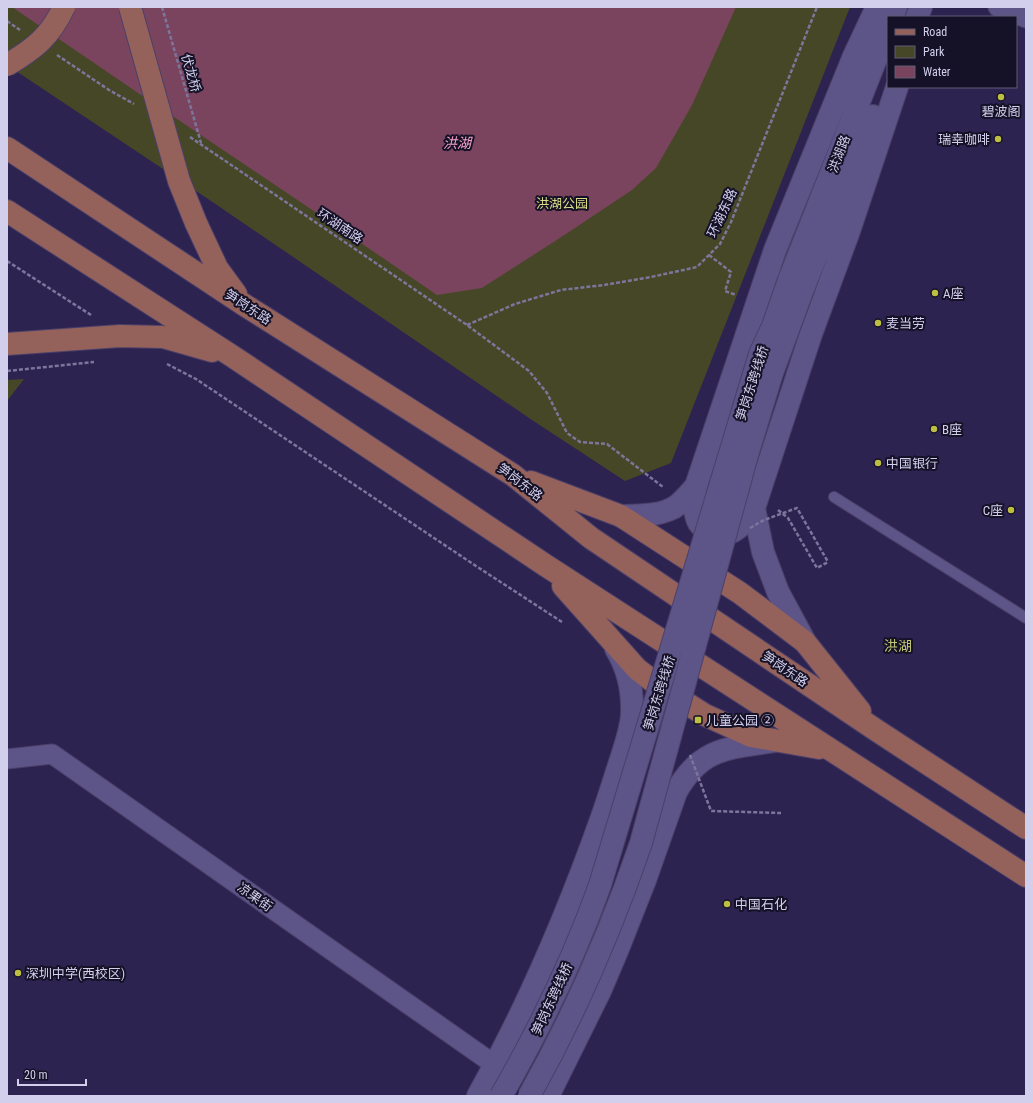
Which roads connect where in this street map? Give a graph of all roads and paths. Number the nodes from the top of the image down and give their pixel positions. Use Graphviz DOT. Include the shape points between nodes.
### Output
graph roads {
  1 [pos="64,7"];
  2 [pos="130,7"];
  3 [pos="162,7"];
  4 [pos="817,7"];
  5 [pos="877,7"];
  6 [pos="923,7"];
  7 [pos="998,7"];
  8 [pos="918,16"];
  9 [pos="1026,18"];
  10 [pos="7,21"];
  11 [pos="887,31"];
  12 [pos="26,34"];
  13 [pos="52,51"];
  14 [pos="7,65"];
  15 [pos="887,83"];
  16 [pos="897,88"];
  17 [pos="135,105"];
  18 [pos="188,136"];
  19 [pos="201,144"];
  20 [pos="7,148"];
  21 [pos="7,211"];
  22 [pos="709,255"];
  23 [pos="7,261"];
  24 [pos="797,283"];
  25 [pos="742,298"];
  26 [pos="246,306"];
  27 [pos="94,318"];
  28 [pos="467,325"];
  29 [pos="7,344"];
  30 [pos="232,356"];
  31 [pos="102,362"];
  32 [pos="162,362"];
  33 [pos="7,371"];
  34 [pos="513,475"];
  35 [pos="696,486"];
  36 [pos="663,488"];
  37 [pos="834,497"];
  38 [pos="777,508"];
  39 [pos="621,516"];
  40 [pos="751,519"];
  41 [pos="545,565"];
  42 [pos="1026,618"];
  43 [pos="562,622"];
  44 [pos="610,640"];
  45 [pos="805,642"];
  46 [pos="876,730"];
  47 [pos="779,740"];
  48 [pos="830,749"];
  49 [pos="689,752"];
  50 [pos="7,759"];
  51 [pos="781,813"];
  52 [pos="1026,828"];
  53 [pos="1026,876"];
  54 [pos="495,1066"];
  55 [pos="478,1096"];
  56 [pos="501,1096"];
  57 [pos="529,1096"];
  58 [pos="548,1096"];
  1 -- 14 [label="main road, bridge" via="47,35 29,52"];
  2 -- 26 [label="main road, bridge" via="179,181 218,268"];
  3 -- 19 [label="path, 伏龙桥"];
  4 -- 22 [label="path, 环湖东路" via="731,222 720,244"];
  5 -- 35 [label="street" via="854,56 775,250"];
  6 -- 8 [label="street"];
  7 -- 9 [label="street"];
  10 -- 12 [label="path"];
  11 -- 24 [label="street, 洪湖路"];
  13 -- 17 [label="path"];
  15 -- 24 [label="street, 洪湖路"];
  16 -- 40 [label="street" via="849,231 811,334"];
  18 -- 19 [label="path, 环湖南路"];
  19 -- 28 [label="path, 环湖南路"];
  20 -- 26 [label="main road, 笋岗东路"];
  21 -- 30 [label="main road"];
  22 -- 25 [label="path" via="731,272 725,290"];
  22 -- 28 [label="path, 环湖东路" via="697,267 604,285 561,290 515,304"];
  23 -- 27 [label="path"];
  24 -- 56 [label="street, 笋岗东跨线桥, bridge" via="760,354 612,850 591,910 539,1028"];
  24 -- 57 [label="street, 笋岗东跨线桥, bridge" via="747,454 641,843 585,988"];
  26 -- 34 [label="main road, 笋岗东路"];
  28 -- 36 [label="path, 环湖南路" via="529,371 547,393 568,433 580,442 607,444"];
  29 -- 30 [label="main road" via="120,336 162,337"];
  30 -- 41 [label="main road"];
  31 -- 33 [label="path"];
  32 -- 43 [label="path" via="196,379"];
  34 -- 39 [label="main road"];
  34 -- 46 [label="main road, 笋岗东路" via="592,538"];
  35 -- 39 [label="street" via="678,505 664,511 639,516"];
  35 -- 40 [label="street" via="694,503 699,523 709,531 722,535 733,532"];
  37 -- 42 [label="lane"];
  38 -- 40 [label="path, bridge" via="788,518 817,568 828,562 797,508 764,520"];
  39 -- 45 [label="main road" via="740,593"];
  40 -- 45 [label="street" via="778,592"];
  41 -- 44 [label="main road"];
  41 -- 48 [label="main road"];
  44 -- 47 [label="main road" via="637,669 705,715 751,736"];
  44 -- 54 [label="street" via="622,658 630,678 632,716 629,734 578,882 527,1002"];
  45 -- 46 [label="main road"];
  46 -- 52 [label="main road, 笋岗东路"];
  47 -- 48 [label="main road"];
  47 -- 58 [label="street" via="714,753 695,766 684,778 673,800 603,984"];
  48 -- 53 [label="main road"];
  49 -- 51 [label="path, bridge" via="711,811"];
  50 -- 54 [label="street, 凉果街" via="52,754"];
  54 -- 55 [label="street"];
}
